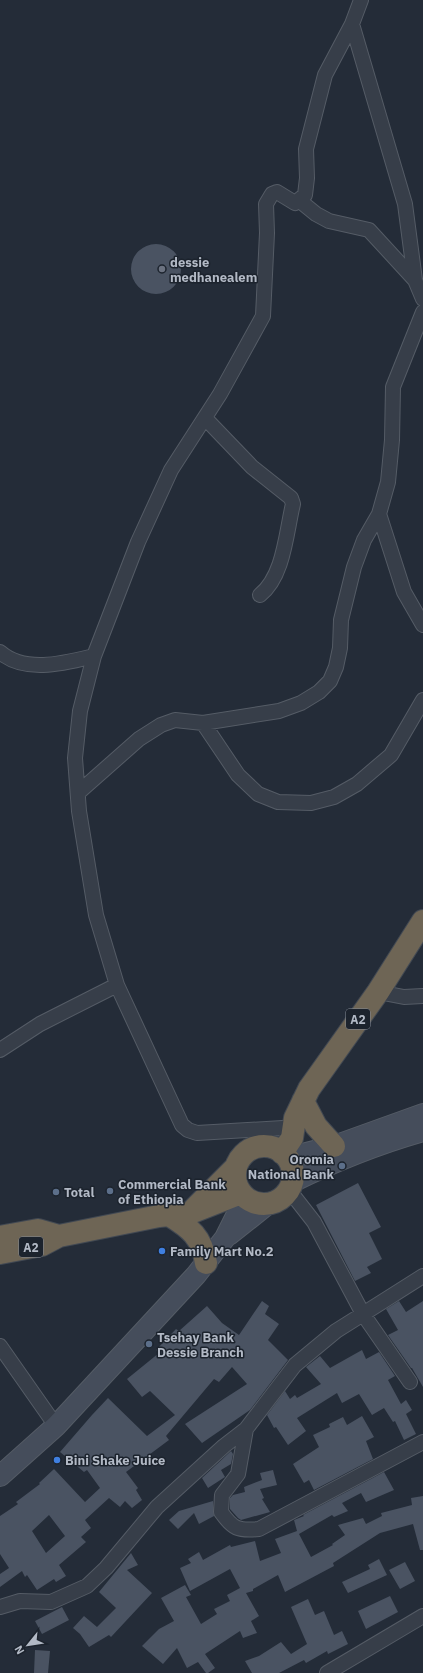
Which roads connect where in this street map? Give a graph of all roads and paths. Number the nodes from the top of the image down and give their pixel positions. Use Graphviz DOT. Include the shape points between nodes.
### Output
graph roads {
  1 [pos="362,0"];
  2 [pos="352,24"];
  3 [pos="300,201"];
  4 [pos="415,280"];
  5 [pos="423,299"];
  6 [pos="423,312"];
  7 [pos="205,418"];
  8 [pos="378,514"];
  9 [pos="260,596"];
  10 [pos="423,625"];
  11 [pos="0,652"];
  12 [pos="94,656"];
  13 [pos="423,700"];
  14 [pos="203,723"];
  15 [pos="78,792"];
  16 [pos="423,921"];
  17 [pos="117,985"];
  18 [pos="378,992"];
  19 [pos="423,996"];
  20 [pos="0,1050"];
  21 [pos="423,1114"];
  22 [pos="294,1116"];
  23 [pos="423,1131"];
  24 [pos="334,1146"];
  25 [pos="279,1152"];
  26 [pos="236,1166"];
  27 [pos="290,1186"];
  28 [pos="243,1196"];
  29 [pos="268,1204"];
  30 [pos="179,1214"];
  31 [pos="59,1236"];
  32 [pos="0,1237"];
  33 [pos="225,1238"];
  34 [pos="0,1253"];
  35 [pos="206,1263"];
  36 [pos="423,1276"];
  37 [pos="363,1314"];
  38 [pos="0,1346"];
  39 [pos="410,1382"];
  40 [pos="56,1426"];
  41 [pos="246,1429"];
  42 [pos="423,1442"];
  43 [pos="0,1476"];
  44 [pos="0,1606"];
  45 [pos="423,1616"];
  46 [pos="327,1673"];
  1 -- 2 [label="street"];
  2 -- 3 [label="street" via="325,75 306,149 307,178 305,195"];
  2 -- 4 [label="street" via="405,204"];
  3 -- 4 [label="street" via="329,221 369,230"];
  3 -- 7 [label="street" via="295,203 277,192 272,194 266,204 263,316"];
  4 -- 5 [label="street"];
  6 -- 8 [label="street" via="393,387 388,482"];
  7 -- 9 [label="street" via="252,467 291,498 293,504 284,549 271,584"];
  7 -- 12 [label="street" via="168,477 138,542"];
  8 -- 10 [label="street" via="404,592"];
  8 -- 14 [label="street" via="364,540 354,567 341,620 339,654 330,681 301,704 279,711"];
  11 -- 12 [label="street" via="7,658 35,665 64,663"];
  12 -- 15 [label="street" via="80,711 75,758"];
  13 -- 14 [label="street" via="391,755 357,784 334,796 311,803 278,802 258,794 238,775"];
  14 -- 15 [label="street" via="175,720 161,725 139,739"];
  15 -- 17 [label="street" via="96,915"];
  16 -- 18 [label="highway, A2"];
  17 -- 20 [label="street" via="40,1024"];
  17 -- 22 [label="street" via="169,1100 182,1125 188,1130 197,1133"];
  18 -- 19 [label="street" via="404,997"];
  18 -- 22 [label="highway, A2" via="313,1083"];
  21 -- 24 [label="street"];
  22 -- 24 [label="highway" via="316,1126"];
  22 -- 25 [label="highway, A2" via="292,1138"];
  23 -- 27 [label="street" via="331,1162"];
  24 -- 25 [label="street"];
  25 -- 26 [label="highway" via="258,1147 248,1151"];
  25 -- 27 [label="highway" via="291,1165"];
  26 -- 28 [label="highway" via="236,1185"];
  26 -- 30 [label="highway"];
  27 -- 29 [label="highway" via="280,1199"];
  27 -- 37 [label="street" via="314,1222"];
  28 -- 29 [label="highway" via="260,1204"];
  28 -- 30 [label="highway, A2"];
  28 -- 33 [label="street"];
  29 -- 33 [label="street"];
  30 -- 31 [label="highway, A2"];
  30 -- 35 [label="highway" via="204,1249"];
  31 -- 32 [label="highway, A2" via="38,1230"];
  31 -- 34 [label="highway, A2" via="42,1245"];
  33 -- 35 [label="street"];
  35 -- 40 [label="street"];
  36 -- 37 [label="street"];
  37 -- 39 [label="street"];
  37 -- 41 [label="street" via="336,1331 295,1365"];
  38 -- 40 [label="street"];
  40 -- 43 [label="street"];
  41 -- 42 [label="street" via="238,1474 222,1495 220,1512 231,1527 246,1530 259,1529"];
  41 -- 44 [label="street" via="157,1507 106,1568 87,1586 51,1602 20,1601"];
  45 -- 46 [label="street"];
}
